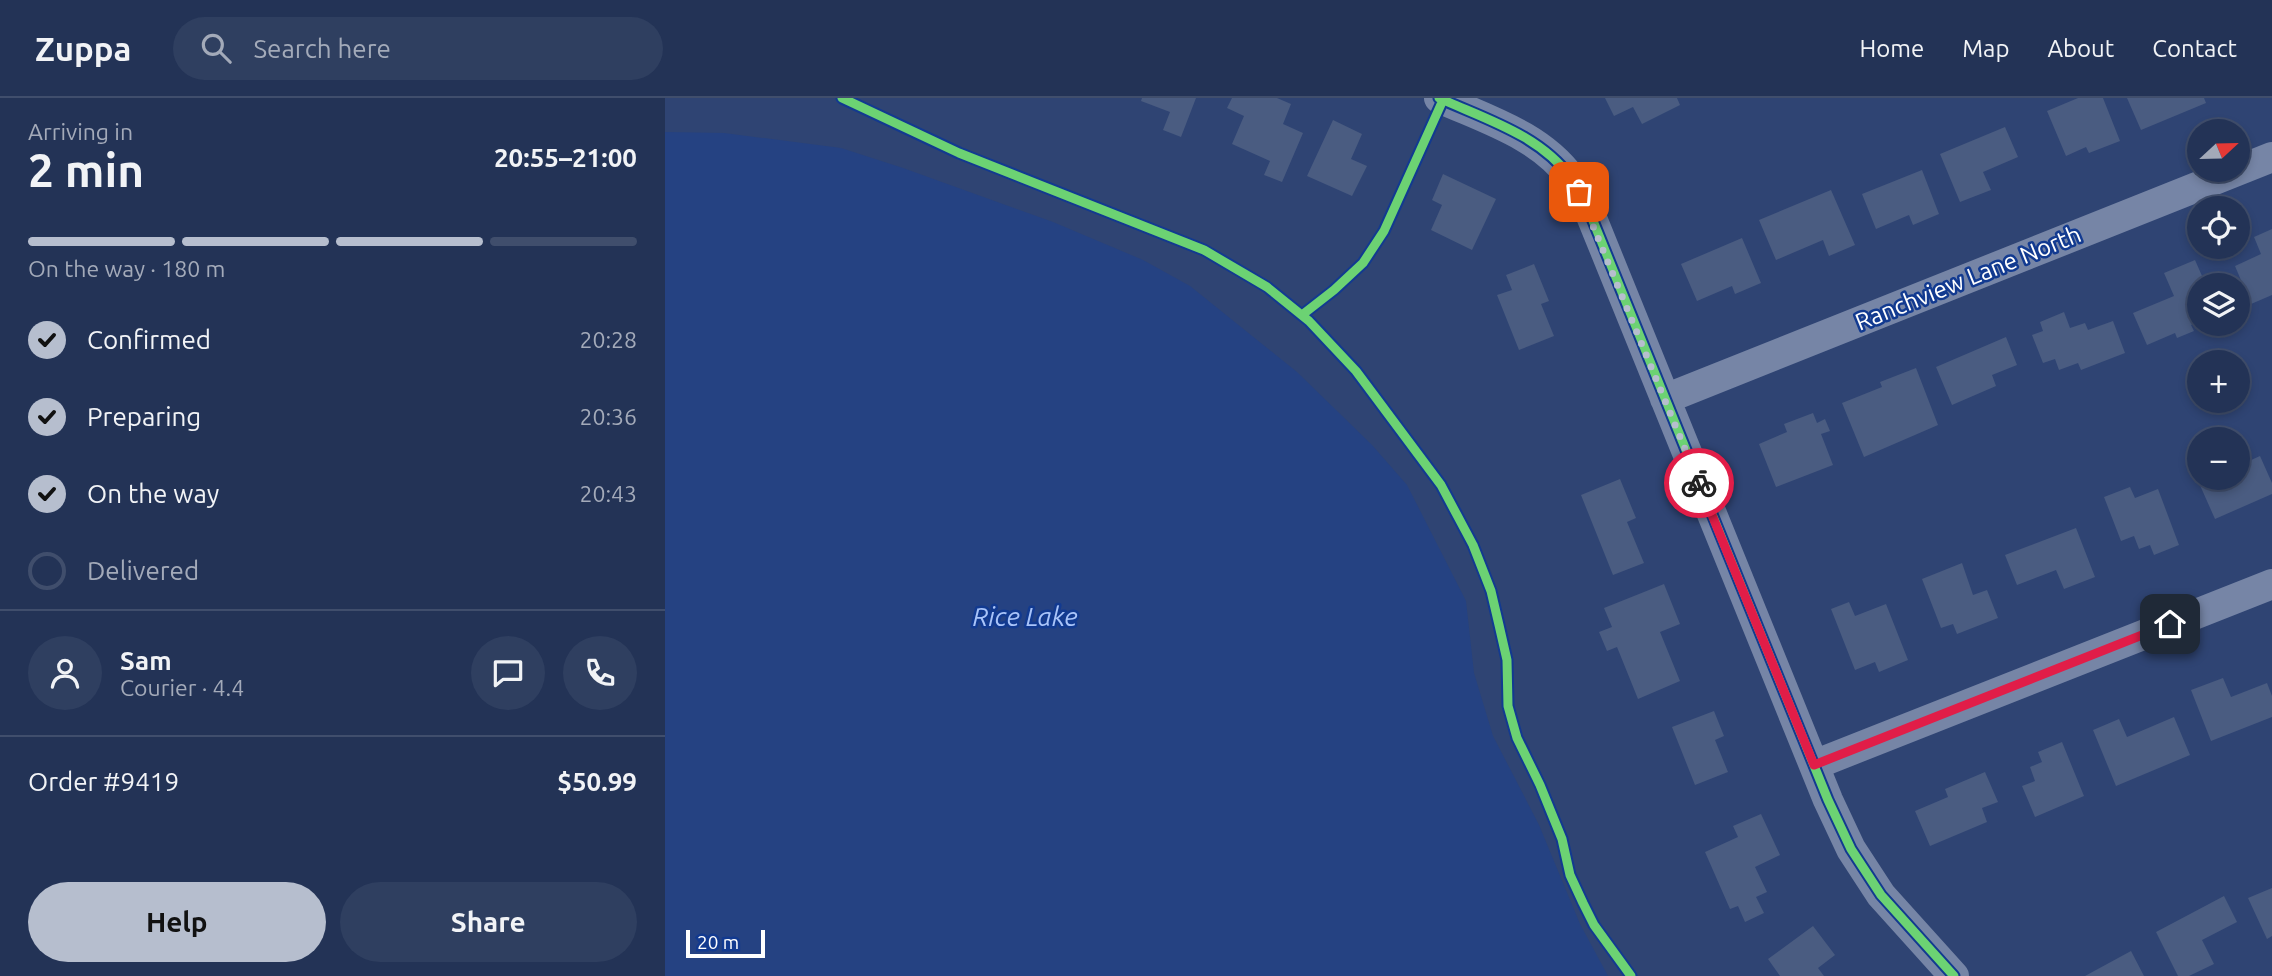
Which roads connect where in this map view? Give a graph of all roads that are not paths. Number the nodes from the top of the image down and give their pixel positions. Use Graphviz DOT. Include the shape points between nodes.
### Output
graph roads {
  1 [pos="1439,98"];
  2 [pos="1493,108"];
  3 [pos="2272,157"];
  4 [pos="1665,399"];
  5 [pos="2272,584"];
  6 [pos="1814,765"];
  7 [pos="1954,976"];
  1 -- 2 [label="street"];
  2 -- 4 [label="street" via="1572,178"];
  3 -- 4 [label="street, Ranchview Lane North"];
  4 -- 6 [label="street"];
  5 -- 6 [label="street"];
  6 -- 7 [label="street" via="1851,849 1881,895"];
}
